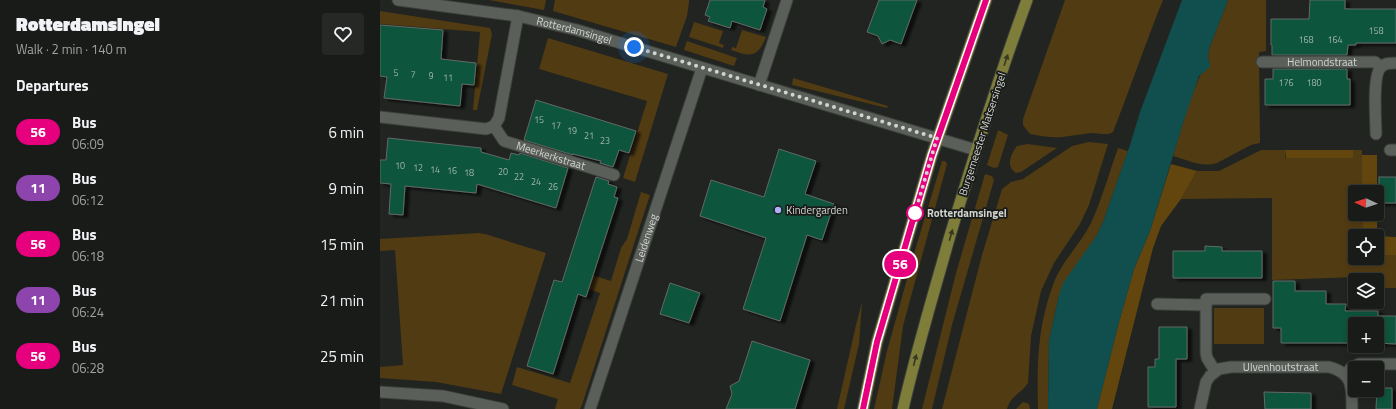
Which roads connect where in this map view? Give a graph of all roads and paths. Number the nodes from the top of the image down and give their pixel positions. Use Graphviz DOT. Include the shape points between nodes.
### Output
graph roads {
  1 [pos="404,0"];
  2 [pos="787,0"];
  3 [pos="986,0"];
  4 [pos="1027,0"];
  5 [pos="518,16"];
  6 [pos="1262,62"];
  7 [pos="1396,63"];
  8 [pos="1381,67"];
  9 [pos="702,68"];
  10 [pos="759,85"];
  11 [pos="380,117"];
  12 [pos="494,126"];
  13 [pos="1376,134"];
  14 [pos="937,138"];
  15 [pos="976,150"];
  16 [pos="614,175"];
  17 [pos="1265,299"];
  18 [pos="1157,304"];
  19 [pos="1206,304"];
  20 [pos="1396,364"];
  21 [pos="1214,371"];
  22 [pos="1345,375"];
  23 [pos="380,392"];
  24 [pos="503,409"];
  25 [pos="590,409"];
  26 [pos="863,409"];
  27 [pos="903,409"];
  28 [pos="1200,409"];
  29 [pos="1352,409"];
  1 -- 5 [label="street, Rotterdamsingel"];
  2 -- 10 [label="street"];
  3 -- 14 [label="main road"];
  15 -- 4 [label="main road, Burgemeester Matsersingel, one-way"];
  5 -- 9 [label="street, Rotterdamsingel" via="577,30"];
  5 -- 12 [label="street" via="499,118"];
  6 -- 8 [label="street, Helmondstraat" via="1375,62"];
  7 -- 8 [label="street"];
  8 -- 13 [label="street" via="1376,82"];
  9 -- 10 [label="street, Rotterdamsingel"];
  9 -- 25 [label="street, Leidenweg"];
  10 -- 14 [label="street, Rotterdamsingel"];
  11 -- 12 [label="street" via="486,129"];
  12 -- 16 [label="street, Meerkerkstraat" via="504,141"];
  14 -- 15 [label="street, Rotterdamsingel"];
  14 -- 26 [label="main road" via="877,342"];
  27 -- 15 [label="main road, Burgemeester Matsersingel, one-way"];
  17 -- 19 [label="street" via="1206,298"];
  18 -- 19 [label="street"];
  19 -- 21 [label="street" via="1206,353"];
  20 -- 22 [label="street" via="1359,364 1350,368"];
  21 -- 22 [label="street, Ulvenhoutstraat" via="1224,367 1329,367 1338,369"];
  21 -- 28 [label="street" via="1206,382"];
  22 -- 29 [label="street" via="1352,386"];
  23 -- 24 [label="street" via="444,396"];
}
